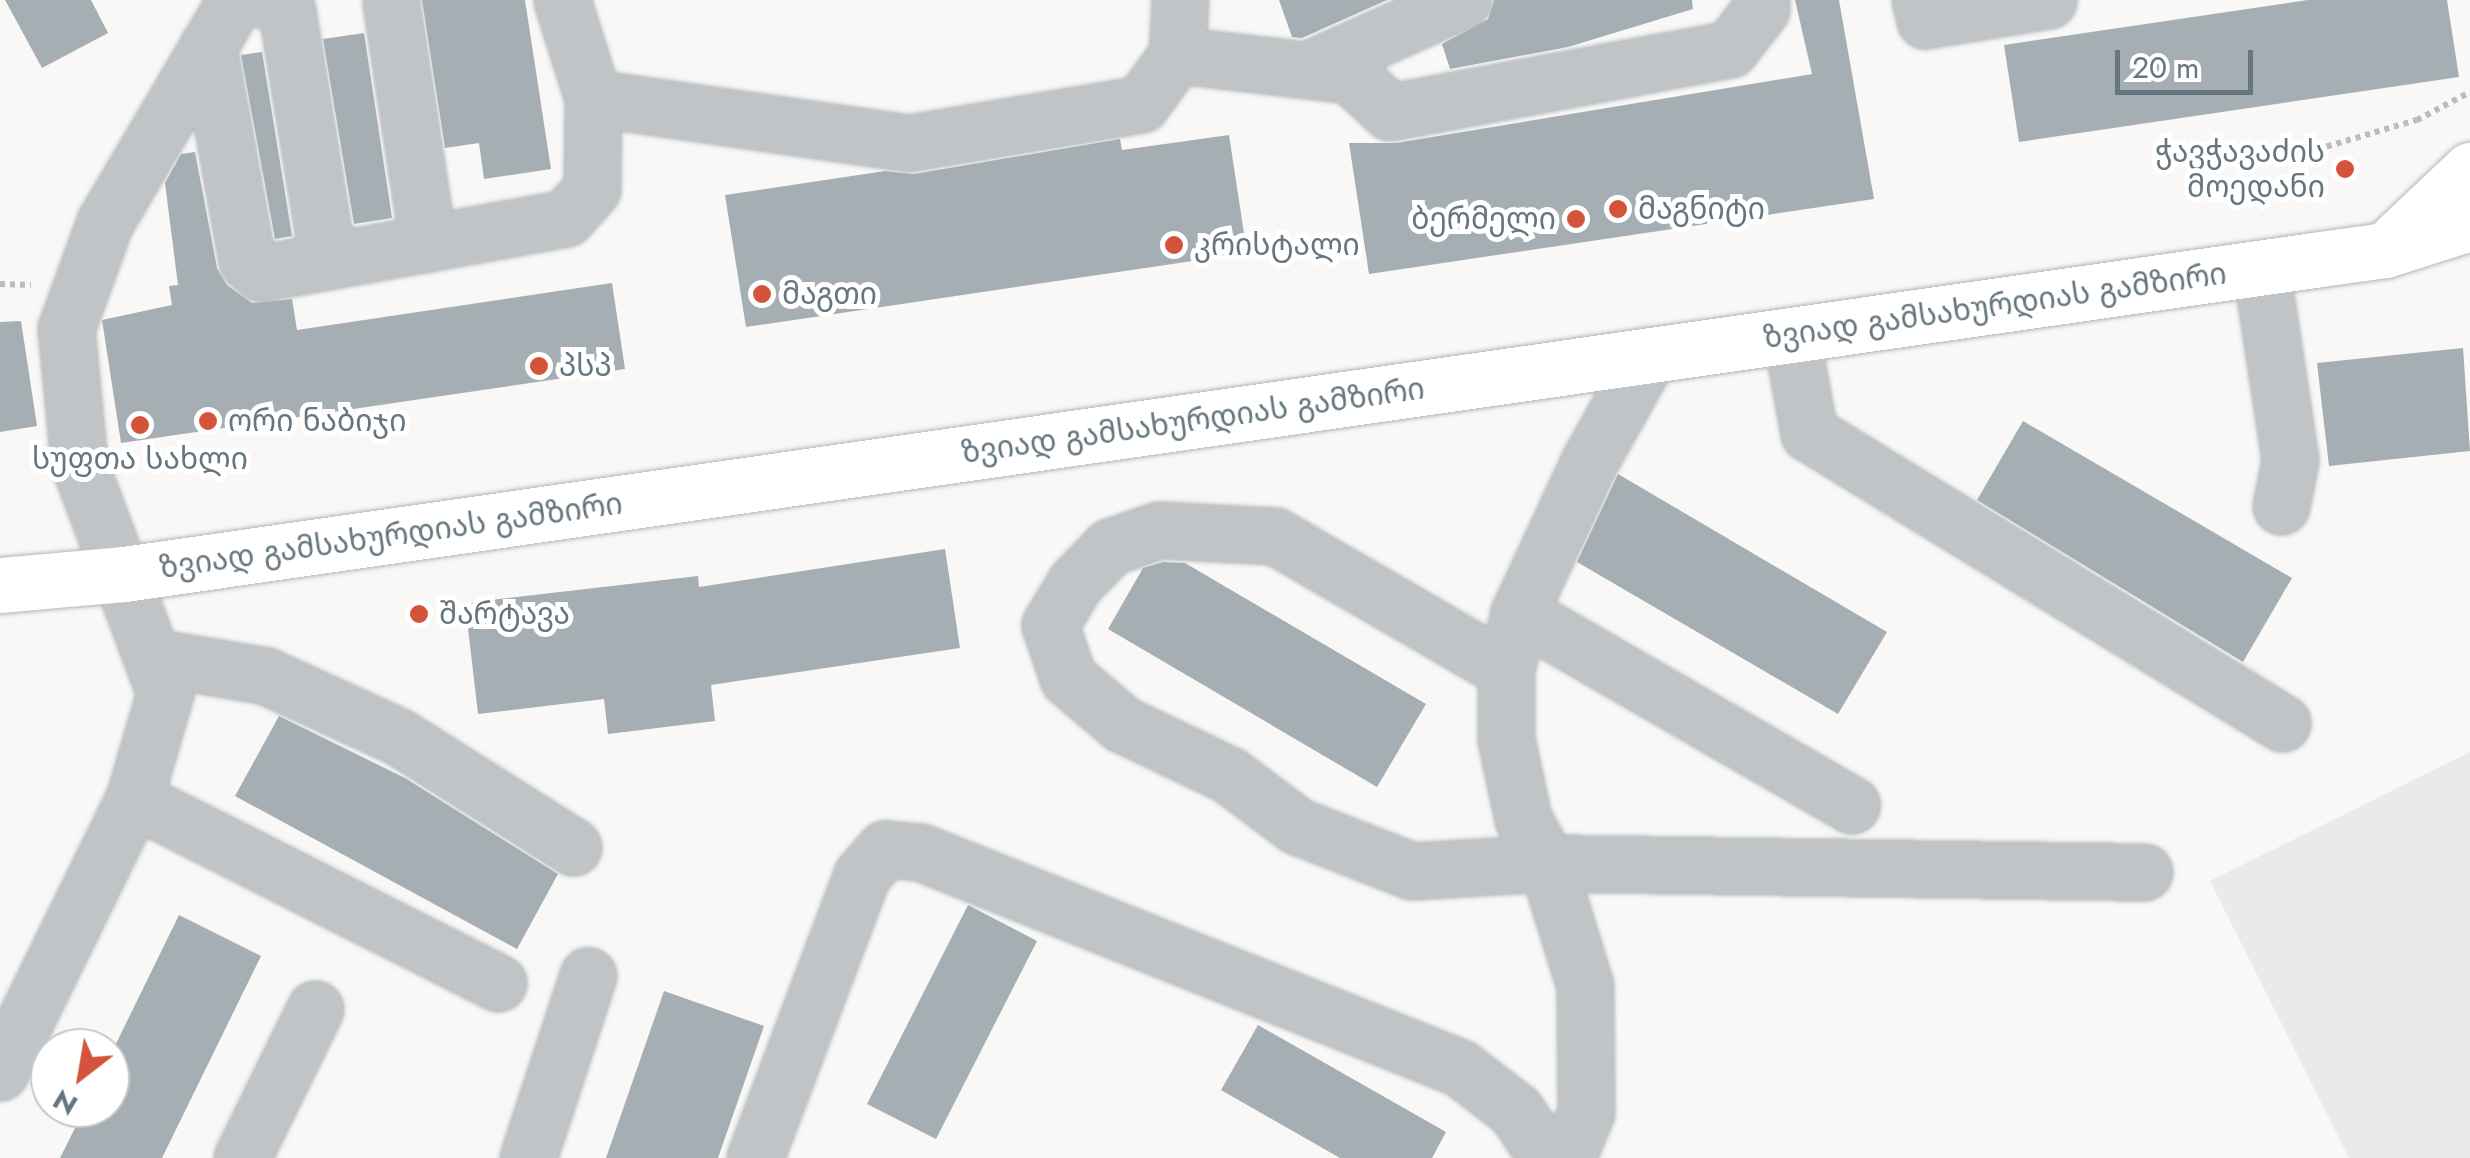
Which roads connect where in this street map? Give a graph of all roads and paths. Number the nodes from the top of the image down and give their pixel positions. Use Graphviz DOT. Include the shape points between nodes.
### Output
graph roads {
  1 [pos="236,0"];
  2 [pos="266,0"];
  3 [pos="562,0"];
  4 [pos="1180,0"];
  5 [pos="1462,0"];
  6 [pos="1761,0"];
  7 [pos="1920,0"];
  8 [pos="2048,0"];
  9 [pos="391,2"];
  10 [pos="208,46"];
  11 [pos="1176,54"];
  12 [pos="1307,70"];
  13 [pos="2470,92"];
  14 [pos="593,98"];
  15 [pos="2298,155"];
  16 [pos="2470,170"];
  17 [pos="2470,223"];
  18 [pos="428,243"];
  19 [pos="2386,250"];
  20 [pos="2470,254"];
  21 [pos="328,261"];
  22 [pos="2261,268"];
  23 [pos="1791,335"];
  24 [pos="1649,355"];
  25 [pos="2281,506"];
  26 [pos="124,574"];
  27 [pos="0,586"];
  28 [pos="1519,613"];
  29 [pos="153,657"];
  30 [pos="1506,670"];
  31 [pos="2282,723"];
  32 [pos="134,798"];
  33 [pos="1852,805"];
  34 [pos="573,848"];
  35 [pos="1548,863"];
  36 [pos="2144,872"];
  37 [pos="588,976"];
  38 [pos="498,982"];
  39 [pos="316,1009"];
  40 [pos="0,1072"];
  41 [pos="242,1158"];
  42 [pos="528,1158"];
  43 [pos="755,1158"];
  44 [pos="1546,1158"];
  45 [pos="1567,1158"];
  1 -- 10 [label="street"];
  2 -- 21 [label="street" via="287,12"];
  3 -- 14 [label="street"];
  4 -- 11 [label="street"];
  5 -- 12 [label="street"];
  6 -- 12 [label="street" via="1762,9 1730,48 1390,112 1350,75"];
  7 -- 8 [label="street" via="1925,20"];
  9 -- 18 [label="street"];
  10 -- 21 [label="street" via="247,261 262,273"];
  10 -- 26 [label="street" via="106,222 66,329 79,463"];
  11 -- 12 [label="street"];
  11 -- 14 [label="street" via="1141,104 909,142"];
  13 -- 15 [label="path" via="2418,120"];
  14 -- 18 [label="street" via="592,189 566,218"];
  16 -- 19 [label="main road"];
  17 -- 19 [label="main road, ზვიად გამსახურდიას გამზირი"];
  18 -- 21 [label="street"];
  19 -- 20 [label="main road, ზვიად გამსახურდიას გამზირი"];
  19 -- 22 [label="main road, ზვიად გამსახურდიას გამზირი"];
  22 -- 23 [label="main road, ზვიად გამსახურდიას გამზირი"];
  22 -- 25 [label="street" via="2290,460"];
  23 -- 24 [label="main road, ზვიად გამსახურდიას გამზირი"];
  23 -- 31 [label="street" via="1810,433"];
  24 -- 26 [label="main road, ზვიად გამსახურდიას გამზირი"];
  24 -- 28 [label="street" via="1589,462"];
  26 -- 27 [label="main road, ზვიად გამსახურდიას გამზირი"];
  26 -- 29 [label="street"];
  28 -- 30 [label="street"];
  28 -- 33 [label="street"];
  29 -- 32 [label="street" via="165,693"];
  29 -- 34 [label="street" via="282,684 398,736"];
  30 -- 35 [label="street" via="1506,739 1524,819"];
  30 -- 35 [label="street" via="1275,536 1159,530 1110,546 1050,625 1068,678 1122,724 1230,775 1298,826 1412,871"];
  32 -- 38 [label="street"];
  32 -- 40 [label="street"];
  35 -- 36 [label="street"];
  35 -- 45 [label="street" via="1586,1005 1586,1112"];
  37 -- 42 [label="street"];
  39 -- 41 [label="street"];
  43 -- 44 [label="street" via="862,875 884,849 920,852 1460,1068 1516,1111"];
}
